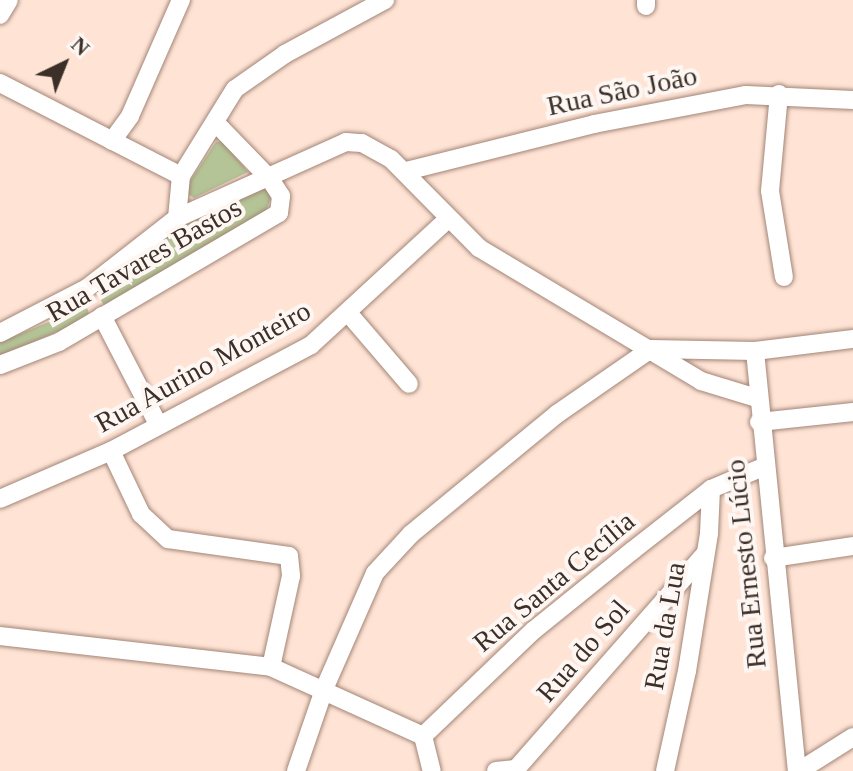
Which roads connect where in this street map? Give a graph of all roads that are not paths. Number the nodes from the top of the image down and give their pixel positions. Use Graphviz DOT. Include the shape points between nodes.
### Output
graph roads {
  1 [pos="9,0"];
  2 [pos="181,0"];
  3 [pos="385,0"];
  4 [pos="0,15"];
  5 [pos="0,83"];
  6 [pos="779,94"];
  7 [pos="853,100"];
  8 [pos="215,122"];
  9 [pos="112,141"];
  10 [pos="406,171"];
  11 [pos="181,176"];
  12 [pos="270,179"];
  13 [pos="177,218"];
  14 [pos="447,220"];
  15 [pos="784,277"];
  16 [pos="349,314"];
  17 [pos="102,316"];
  18 [pos="0,333"];
  19 [pos="853,339"];
  20 [pos="651,349"];
  21 [pos="755,351"];
  22 [pos="0,365"];
  23 [pos="409,384"];
  24 [pos="757,398"];
  25 [pos="853,412"];
  26 [pos="759,422"];
  27 [pos="158,424"];
  28 [pos="111,451"];
  29 [pos="763,467"];
  30 [pos="711,489"];
  31 [pos="0,499"];
  32 [pos="853,546"];
  33 [pos="705,554"];
  34 [pos="773,558"];
  35 [pos="0,636"];
  36 [pos="271,667"];
  37 [pos="325,687"];
  38 [pos="423,736"];
  39 [pos="853,737"];
  40 [pos="296,771"];
  41 [pos="432,771"];
  42 [pos="496,771"];
  43 [pos="665,771"];
  44 [pos="798,771"];
  1 -- 4 [label="street"];
  2 -- 9 [label="street" via="130,116"];
  3 -- 8 [label="street" via="257,72 235,89"];
  5 -- 9 [label="street"];
  6 -- 7 [label="street, Rua São João"];
  6 -- 10 [label="street, Rua São João" via="608,121"];
  6 -- 15 [label="street" via="770,191"];
  8 -- 11 [label="street"];
  8 -- 12 [label="street, Rua Tavares Bastos"];
  9 -- 11 [label="street"];
  10 -- 12 [label="street" via="378,149 346,142"];
  10 -- 14 [label="street"];
  11 -- 13 [label="street"];
  12 -- 13 [label="street, Rua Tavares Bastos"];
  12 -- 17 [label="street, Rua Tavares Bastos" via="282,204 272,219"];
  13 -- 18 [label="street, Rua Tavares Bastos" via="87,288"];
  14 -- 16 [label="street, Rua Aurino Monteiro"];
  14 -- 20 [label="street" via="479,248"];
  16 -- 23 [label="street"];
  16 -- 27 [label="street, Rua Aurino Monteiro" via="311,345"];
  17 -- 22 [label="street, Rua Tavares Bastos" via="59,342"];
  17 -- 27 [label="street"];
  19 -- 21 [label="street"];
  20 -- 21 [label="street"];
  20 -- 24 [label="street" via="701,381"];
  20 -- 37 [label="street" via="533,432 389,557 375,573"];
  21 -- 24 [label="street, Rua Ernesto Lúcio"];
  24 -- 26 [label="street, Rua Ernesto Lúcio"];
  25 -- 26 [label="street"];
  26 -- 29 [label="street, Rua Ernesto Lúcio"];
  27 -- 28 [label="street, Rua Aurino Monteiro"];
  28 -- 31 [label="street, Rua Aurino Monteiro"];
  28 -- 36 [label="street" via="141,514 168,539 289,556 291,576"];
  29 -- 30 [label="street, Rua Santa Cecília"];
  29 -- 34 [label="street, Rua Ernesto Lúcio"];
  30 -- 33 [label="street, Rua da Lua"];
  30 -- 38 [label="street, Rua Santa Cecília" via="534,630"];
  32 -- 34 [label="street"];
  33 -- 42 [label="street, Rua do Sol" via="516,769"];
  33 -- 43 [label="street, Rua da Lua"];
  34 -- 44 [label="street, Rua Ernesto Lúcio"];
  35 -- 36 [label="street"];
  36 -- 37 [label="street"];
  37 -- 38 [label="street"];
  37 -- 40 [label="street"];
  38 -- 41 [label="street"];
  39 -- 44 [label="street"];
}
